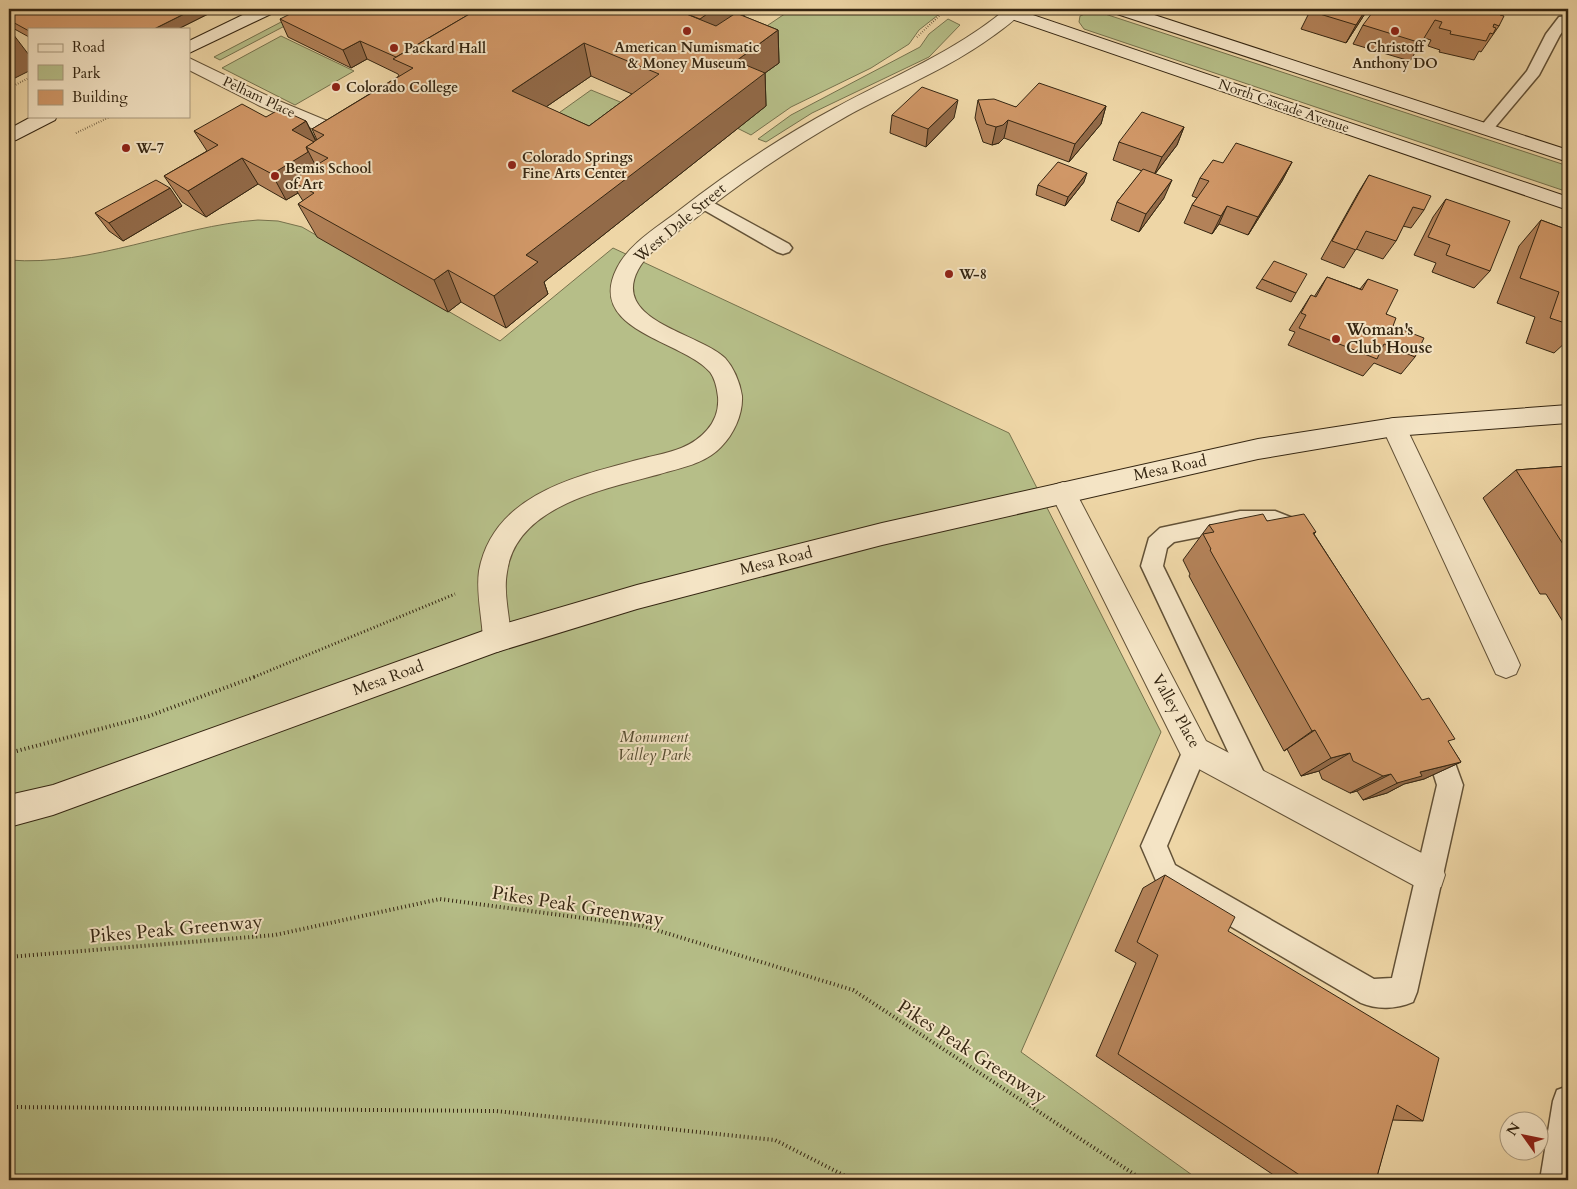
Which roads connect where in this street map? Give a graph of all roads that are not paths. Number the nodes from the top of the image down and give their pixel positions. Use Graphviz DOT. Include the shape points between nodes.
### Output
graph roads {
  1 [pos="267,9"];
  2 [pos="1120,9"];
  3 [pos="1009,10"];
  4 [pos="1568,20"];
  5 [pos="190,48"];
  6 [pos="190,64"];
  7 [pos="44,118"];
  8 [pos="330,129"];
  9 [pos="1486,129"];
  10 [pos="9,136"];
  11 [pos="1568,156"];
  12 [pos="703,202"];
  13 [pos="1568,204"];
  14 [pos="783,248"];
  15 [pos="1568,414"];
  16 [pos="1394,427"];
  17 [pos="1063,492"];
  18 [pos="1314,543"];
  19 [pos="498,639"];
  20 [pos="1506,665"];
  21 [pos="1425,719"];
  22 [pos="1195,751"];
  23 [pos="1256,783"];
  24 [pos="9,810"];
  25 [pos="1429,874"];
  26 [pos="1568,1101"];
  27 [pos="1556,1180"];
  1 -- 5 [label="street"];
  2 -- 9 [label="street"];
  3 -- 12 [label="street, West Dale Street" via="991,30 942,60 795,138 757,161"];
  3 -- 13 [label="street, North Cascade Avenue"];
  4 -- 9 [label="lane" via="1564,20 1554,34 1534,72"];
  6 -- 8 [label="street, Pelham Place" via="266,102"];
  7 -- 10 [label="street"];
  9 -- 11 [label="street"];
  12 -- 14 [label="lane"];
  12 -- 19 [label="street, West Dale Street" via="652,242 633,262 621,285 621,299 631,313 648,325 714,361 730,389 725,421 714,439 696,453 566,492 520,518 498,548 493,572"];
  15 -- 16 [label="street, Mesa Road"];
  16 -- 17 [label="street, Mesa Road" via="1258,448"];
  16 -- 20 [label="street"];
  17 -- 19 [label="street, Mesa Road" via="646,594"];
  17 -- 22 [label="street, Valley Place"];
  18 -- 23 [label="lane" via="1299,530 1275,520 1240,520 1168,534 1156,544 1152,566"];
  19 -- 24 [label="street, Mesa Road" via="53,800"];
  21 -- 25 [label="lane" via="1450,785"];
  22 -- 23 [label="street, Valley Place"];
  22 -- 25 [label="lane" via="1154,846 1166,874 1371,993 1403,992"];
  23 -- 25 [label="street, Valley Place"];
  26 -- 27 [label="lane"];
}
